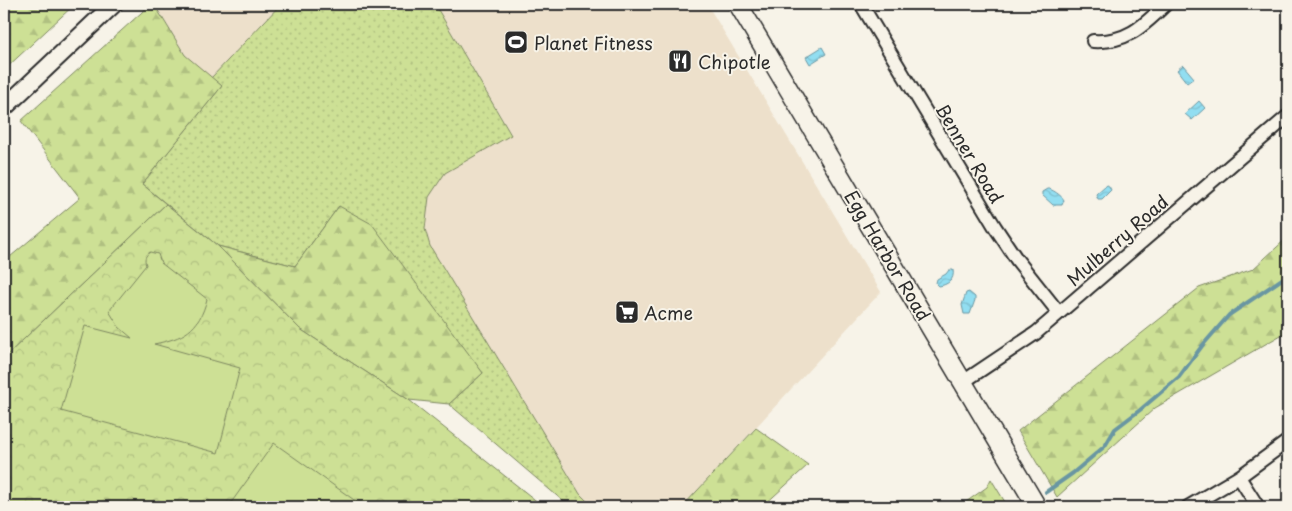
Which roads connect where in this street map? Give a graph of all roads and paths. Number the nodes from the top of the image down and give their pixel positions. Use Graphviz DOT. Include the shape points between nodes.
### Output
graph roads {
  1 [pos="114,4"];
  2 [pos="738,4"];
  3 [pos="861,4"];
  4 [pos="1166,4"];
  5 [pos="1093,41"];
  6 [pos="4,108"];
  7 [pos="1288,116"];
  8 [pos="1059,313"];
  9 [pos="963,382"];
  10 [pos="1288,441"];
  11 [pos="1239,477"];
  12 [pos="1037,507"];
  13 [pos="1188,507"];
  14 [pos="1258,507"];
  1 -- 6 [label="street"];
  2 -- 9 [label="main road, Egg Harbor Road"];
  3 -- 8 [label="street, Benner Road" via="994,227"];
  4 -- 5 [label="street" via="1132,34 1119,40"];
  7 -- 8 [label="street, Mulberry Road"];
  8 -- 9 [label="street, Mulberry Road" via="1016,347"];
  9 -- 12 [label="main road, Egg Harbor Road"];
  10 -- 11 [label="street"];
  11 -- 13 [label="street"];
  11 -- 14 [label="street"];
}
